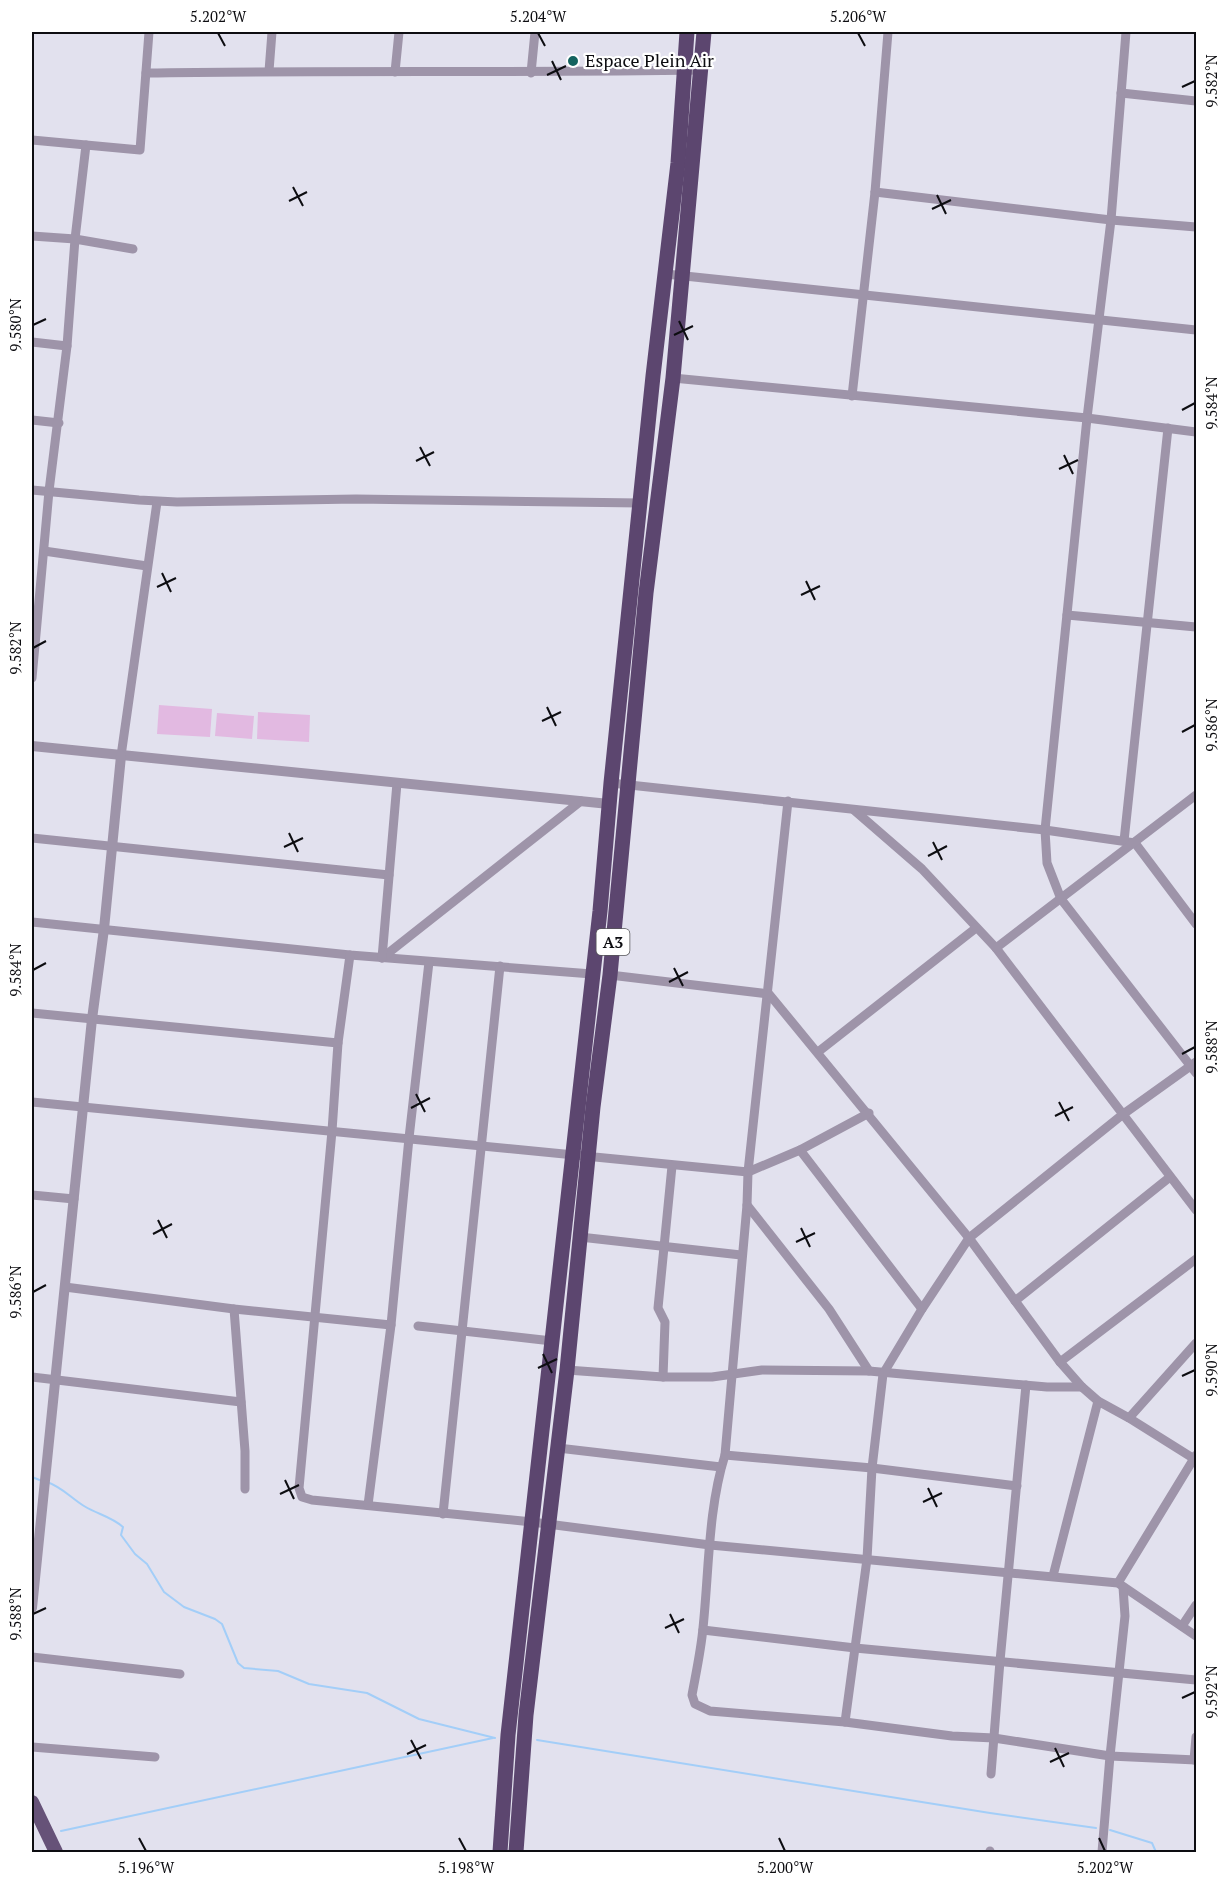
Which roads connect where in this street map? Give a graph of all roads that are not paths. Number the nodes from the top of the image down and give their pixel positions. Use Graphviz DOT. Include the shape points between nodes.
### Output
graph roads {
  1 [pos="149,32"];
  2 [pos="272,32"];
  3 [pos="399,32"];
  4 [pos="535,32"];
  5 [pos="687,32"];
  6 [pos="704,32"];
  7 [pos="888,32"];
  8 [pos="1126,32"];
  9 [pos="684,70"];
  10 [pos="701,70"];
  11 [pos="268,71"];
  12 [pos="395,72"];
  13 [pos="146,73"];
  14 [pos="531,73"];
  15 [pos="1121,93"];
  16 [pos="1197,101"];
  17 [pos="32,140"];
  18 [pos="86,145"];
  19 [pos="874,192"];
  20 [pos="1111,220"];
  21 [pos="1197,227"];
  22 [pos="32,237"];
  23 [pos="75,239"];
  24 [pos="133,249"];
  25 [pos="666,274"];
  26 [pos="681,276"];
  27 [pos="864,296"];
  28 [pos="1099,321"];
  29 [pos="1197,330"];
  30 [pos="32,342"];
  31 [pos="67,346"];
  32 [pos="673,378"];
  33 [pos="852,396"];
  34 [pos="1087,418"];
  35 [pos="32,420"];
  36 [pos="59,423"];
  37 [pos="1168,428"];
  38 [pos="1197,432"];
  39 [pos="32,490"];
  40 [pos="49,491"];
  41 [pos="157,502"];
  42 [pos="640,503"];
  43 [pos="44,551"];
  44 [pos="147,566"];
  45 [pos="35,597"];
  46 [pos="1067,615"];
  47 [pos="1149,622"];
  48 [pos="1197,627"];
  49 [pos="32,673"];
  50 [pos="32,678"];
  51 [pos="32,747"];
  52 [pos="121,756"];
  53 [pos="397,783"];
  54 [pos="611,783"];
  55 [pos="627,785"];
  56 [pos="1197,795"];
  57 [pos="581,801"];
  58 [pos="788,801"];
  59 [pos="609,804"];
  60 [pos="854,810"];
  61 [pos="1044,830"];
  62 [pos="32,838"];
  63 [pos="1125,841"];
  64 [pos="1135,843"];
  65 [pos="112,847"];
  66 [pos="389,875"];
  67 [pos="1061,899"];
  68 [pos="32,922"];
  69 [pos="1197,924"];
  70 [pos="976,928"];
  71 [pos="104,929"];
  72 [pos="996,948"];
  73 [pos="350,955"];
  74 [pos="382,958"];
  75 [pos="429,962"];
  76 [pos="500,966"];
  77 [pos="592,974"];
  78 [pos="609,975"];
  79 [pos="769,994"];
  80 [pos="32,1013"];
  81 [pos="92,1019"];
  82 [pos="338,1043"];
  83 [pos="818,1052"];
  84 [pos="1195,1067"];
  85 [pos="32,1102"];
  86 [pos="84,1108"];
  87 [pos="869,1113"];
  88 [pos="1122,1115"];
  89 [pos="332,1131"];
  90 [pos="409,1138"];
  91 [pos="482,1147"];
  92 [pos="800,1150"];
  93 [pos="572,1156"];
  94 [pos="588,1158"];
  95 [pos="672,1166"];
  96 [pos="748,1172"];
  97 [pos="1170,1177"];
  98 [pos="32,1195"];
  99 [pos="74,1199"];
  100 [pos="747,1205"];
  101 [pos="1197,1210"];
  102 [pos="580,1237"];
  103 [pos="969,1238"];
  104 [pos="665,1246"];
  105 [pos="741,1255"];
  106 [pos="1197,1258"];
  107 [pos="65,1287"];
  108 [pos="1015,1300"];
  109 [pos="234,1309"];
  110 [pos="922,1309"];
  111 [pos="314,1318"];
  112 [pos="391,1325"];
  113 [pos="418,1326"];
  114 [pos="463,1331"];
  115 [pos="552,1341"];
  116 [pos="1197,1343"];
  117 [pos="1060,1362"];
  118 [pos="567,1370"];
  119 [pos="869,1371"];
  120 [pos="883,1374"];
  121 [pos="732,1375"];
  122 [pos="32,1377"];
  123 [pos="663,1377"];
  124 [pos="55,1380"];
  125 [pos="1026,1385"];
  126 [pos="1082,1387"];
  127 [pos="1098,1401"];
  128 [pos="241,1402"];
  129 [pos="1129,1418"];
  130 [pos="558,1448"];
  131 [pos="724,1455"];
  132 [pos="1196,1457"];
  133 [pos="721,1467"];
  134 [pos="872,1468"];
  135 [pos="1017,1486"];
  136 [pos="245,1489"];
  137 [pos="368,1505"];
  138 [pos="443,1514"];
  139 [pos="531,1522"];
  140 [pos="549,1524"];
  141 [pos="710,1545"];
  142 [pos="867,1559"];
  143 [pos="1010,1572"];
  144 [pos="1053,1576"];
  145 [pos="1120,1585"];
  146 [pos="1197,1605"];
  147 [pos="32,1608"];
  148 [pos="1182,1626"];
  149 [pos="703,1630"];
  150 [pos="1197,1636"];
  151 [pos="855,1648"];
  152 [pos="32,1657"];
  153 [pos="1000,1661"];
  154 [pos="180,1674"];
  155 [pos="1119,1674"];
  156 [pos="1197,1680"];
  157 [pos="845,1722"];
  158 [pos="1197,1737"];
  159 [pos="994,1738"];
  160 [pos="32,1747"];
  161 [pos="1110,1756"];
  162 [pos="155,1757"];
  163 [pos="1195,1760"];
  164 [pos="991,1774"];
  165 [pos="32,1802"];
  166 [pos="56,1852"];
  167 [pos="500,1852"];
  168 [pos="516,1852"];
  169 [pos="1102,1852"];
  1 -- 13 [label="street"];
  2 -- 11 [label="street"];
  3 -- 12 [label="street"];
  4 -- 14 [label="street"];
  5 -- 9 [label="highway, A3"];
  6 -- 10 [label="highway, A3"];
  7 -- 19 [label="street"];
  8 -- 15 [label="street"];
  9 -- 10 [label="street"];
  9 -- 14 [label="street"];
  9 -- 25 [label="highway, A3"];
  10 -- 26 [label="highway, A3"];
  11 -- 12 [label="street"];
  11 -- 13 [label="street"];
  12 -- 14 [label="street"];
  13 -- 18 [label="street" via="140,150"];
  15 -- 16 [label="street"];
  15 -- 20 [label="street"];
  17 -- 18 [label="street"];
  18 -- 23 [label="street"];
  19 -- 20 [label="street"];
  19 -- 27 [label="street"];
  20 -- 21 [label="street"];
  20 -- 28 [label="street"];
  22 -- 23 [label="street"];
  23 -- 24 [label="street"];
  23 -- 31 [label="street"];
  25 -- 26 [label="street"];
  25 -- 42 [label="highway, A3"];
  26 -- 27 [label="street"];
  26 -- 32 [label="highway, A3"];
  27 -- 28 [label="street"];
  27 -- 33 [label="street"];
  28 -- 29 [label="street"];
  28 -- 34 [label="street"];
  30 -- 31 [label="street"];
  31 -- 36 [label="street"];
  32 -- 33 [label="street"];
  32 -- 55 [label="highway, A3"];
  33 -- 34 [label="street"];
  34 -- 37 [label="street"];
  34 -- 46 [label="street"];
  35 -- 36 [label="street"];
  36 -- 40 [label="street"];
  37 -- 38 [label="street"];
  37 -- 47 [label="street"];
  39 -- 40 [label="street"];
  40 -- 41 [label="street"];
  40 -- 43 [label="street"];
  41 -- 42 [label="street" via="356,499"];
  41 -- 44 [label="street"];
  42 -- 54 [label="highway, A3"];
  43 -- 44 [label="street"];
  43 -- 45 [label="street"];
  44 -- 52 [label="street"];
  45 -- 49 [label="street"];
  46 -- 47 [label="street"];
  46 -- 61 [label="street"];
  47 -- 48 [label="street"];
  47 -- 63 [label="street"];
  49 -- 50 [label="street"];
  51 -- 52 [label="street"];
  52 -- 53 [label="street"];
  52 -- 65 [label="street"];
  53 -- 57 [label="street"];
  53 -- 66 [label="street"];
  54 -- 55 [label="street"];
  54 -- 59 [label="highway, A3"];
  55 -- 58 [label="street"];
  55 -- 78 [label="highway, A3"];
  56 -- 64 [label="street"];
  57 -- 59 [label="street"];
  57 -- 74 [label="street"];
  58 -- 60 [label="street"];
  58 -- 79 [label="street"];
  59 -- 77 [label="highway, A3"];
  60 -- 61 [label="street"];
  60 -- 70 [label="street" via="921,869"];
  61 -- 63 [label="street"];
  61 -- 67 [label="street" via="1047,863"];
  62 -- 65 [label="street"];
  63 -- 64 [label="street"];
  64 -- 67 [label="street"];
  64 -- 69 [label="street"];
  65 -- 66 [label="street"];
  65 -- 71 [label="street"];
  66 -- 74 [label="street"];
  67 -- 72 [label="street"];
  67 -- 84 [label="street"];
  68 -- 71 [label="street"];
  70 -- 72 [label="street"];
  70 -- 83 [label="street"];
  71 -- 73 [label="street"];
  71 -- 81 [label="street"];
  72 -- 88 [label="street"];
  73 -- 74 [label="street"];
  73 -- 82 [label="street"];
  74 -- 75 [label="street"];
  75 -- 76 [label="street"];
  75 -- 90 [label="street"];
  76 -- 77 [label="street"];
  76 -- 91 [label="street"];
  77 -- 93 [label="highway, A3"];
  78 -- 79 [label="street"];
  78 -- 94 [label="highway, A3"];
  79 -- 83 [label="street"];
  79 -- 96 [label="street"];
  80 -- 81 [label="street"];
  81 -- 82 [label="street"];
  81 -- 86 [label="street"];
  82 -- 89 [label="street"];
  83 -- 87 [label="street"];
  84 -- 88 [label="street"];
  85 -- 86 [label="street"];
  86 -- 89 [label="street"];
  86 -- 99 [label="street"];
  87 -- 92 [label="street"];
  87 -- 103 [label="street"];
  88 -- 97 [label="street"];
  88 -- 103 [label="street"];
  89 -- 90 [label="street"];
  89 -- 111 [label="street"];
  90 -- 91 [label="street"];
  90 -- 112 [label="street"];
  91 -- 93 [label="street"];
  91 -- 114 [label="street"];
  92 -- 96 [label="street"];
  92 -- 110 [label="street"];
  93 -- 94 [label="street"];
  93 -- 115 [label="highway, A3"];
  94 -- 95 [label="street"];
  94 -- 102 [label="highway, A3"];
  95 -- 96 [label="street"];
  95 -- 104 [label="street"];
  96 -- 100 [label="street"];
  97 -- 101 [label="street"];
  97 -- 108 [label="street"];
  98 -- 99 [label="street"];
  99 -- 107 [label="street"];
  100 -- 105 [label="street"];
  100 -- 119 [label="street" via="829,1309"];
  102 -- 104 [label="street"];
  102 -- 118 [label="highway, A3"];
  103 -- 108 [label="street"];
  103 -- 110 [label="street"];
  104 -- 105 [label="street"];
  104 -- 123 [label="street" via="658,1308 665,1322"];
  105 -- 121 [label="street"];
  106 -- 117 [label="street"];
  107 -- 109 [label="street"];
  107 -- 124 [label="street"];
  108 -- 117 [label="street"];
  109 -- 111 [label="street"];
  109 -- 128 [label="street"];
  110 -- 120 [label="street"];
  111 -- 112 [label="street"];
  111 -- 137 [label="street" via="299,1494 312,1500"];
  112 -- 137 [label="street"];
  113 -- 114 [label="street"];
  114 -- 115 [label="street"];
  114 -- 138 [label="street"];
  115 -- 139 [label="highway, A3"];
  116 -- 129 [label="street"];
  117 -- 126 [label="street"];
  118 -- 123 [label="street"];
  118 -- 130 [label="highway, A3"];
  119 -- 120 [label="street"];
  119 -- 121 [label="street" via="762,1370"];
  120 -- 125 [label="street"];
  120 -- 134 [label="street"];
  121 -- 123 [label="street"];
  121 -- 131 [label="street"];
  122 -- 124 [label="street"];
  124 -- 128 [label="street"];
  124 -- 147 [label="street"];
  125 -- 126 [label="street"];
  125 -- 135 [label="street"];
  126 -- 127 [label="street"];
  127 -- 129 [label="street"];
  127 -- 144 [label="street"];
  128 -- 136 [label="street"];
  129 -- 132 [label="street"];
  130 -- 133 [label="street"];
  130 -- 140 [label="highway, A3"];
  131 -- 133 [label="street"];
  131 -- 134 [label="street"];
  132 -- 145 [label="street"];
  133 -- 141 [label="street"];
  134 -- 135 [label="street"];
  134 -- 142 [label="street"];
  135 -- 143 [label="street"];
  137 -- 138 [label="street"];
  138 -- 139 [label="street"];
  139 -- 140 [label="street"];
  139 -- 167 [label="highway, A3"];
  140 -- 141 [label="street"];
  140 -- 168 [label="highway, A3" via="526,1715"];
  141 -- 142 [label="street"];
  141 -- 149 [label="street"];
  142 -- 143 [label="street"];
  142 -- 151 [label="street"];
  143 -- 144 [label="street"];
  143 -- 153 [label="street"];
  144 -- 145 [label="street"];
  145 -- 148 [label="street"];
  145 -- 155 [label="street" via="1125,1616"];
  146 -- 148 [label="street"];
  148 -- 150 [label="street"];
  149 -- 151 [label="street"];
  149 -- 157 [label="street" via="692,1695 695,1704 710,1711"];
  151 -- 153 [label="street"];
  151 -- 157 [label="street"];
  152 -- 154 [label="street"];
  153 -- 155 [label="street"];
  153 -- 159 [label="street"];
  155 -- 156 [label="street"];
  155 -- 161 [label="street"];
  157 -- 159 [label="street"];
  158 -- 163 [label="street"];
  159 -- 161 [label="street"];
  159 -- 164 [label="street"];
  160 -- 162 [label="street"];
  161 -- 163 [label="street"];
  161 -- 169 [label="street"];
  165 -- 166 [label="main road"];
}
